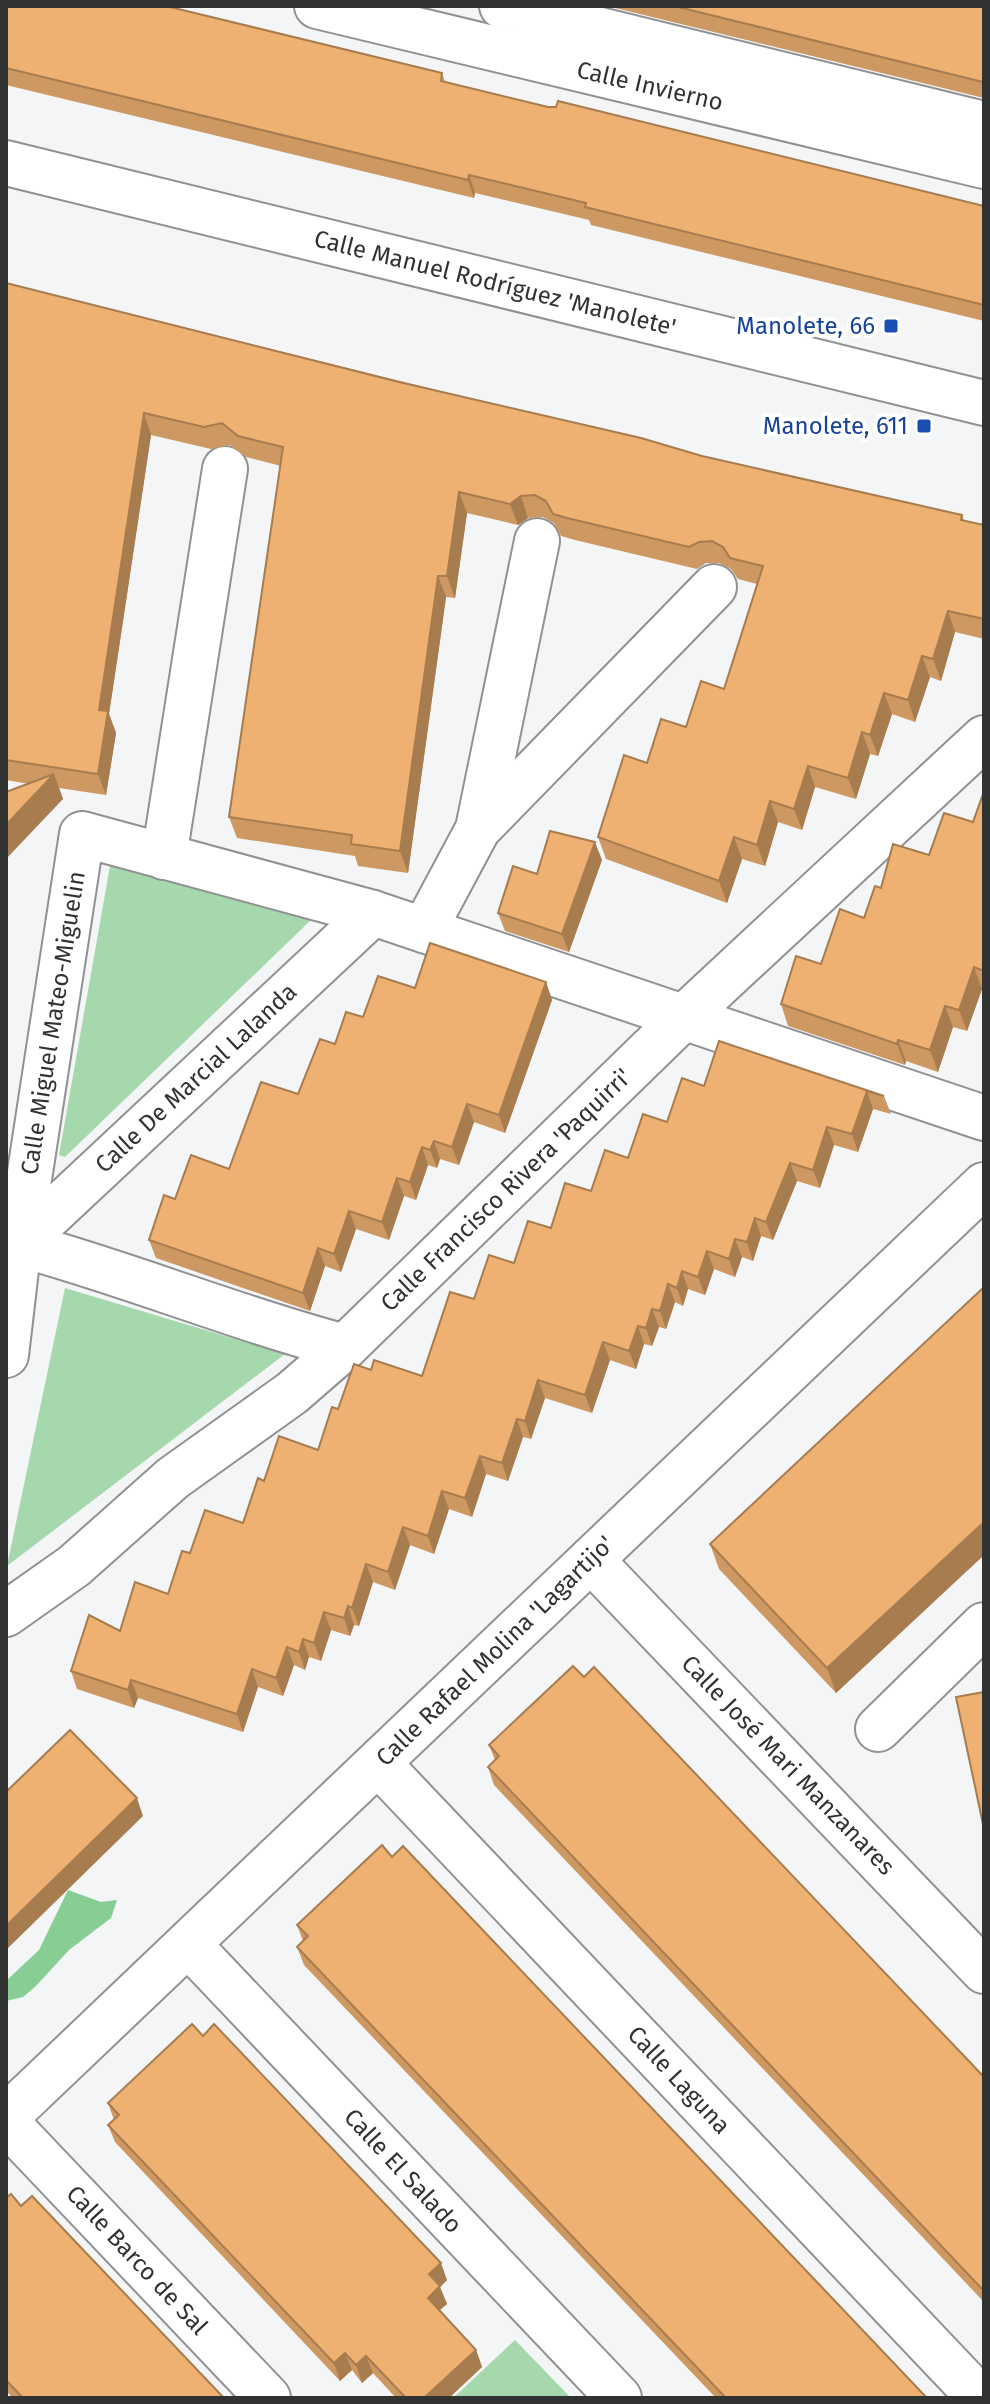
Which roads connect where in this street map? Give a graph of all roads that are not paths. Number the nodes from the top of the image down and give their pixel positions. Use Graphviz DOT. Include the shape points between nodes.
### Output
graph roads {
  1 [pos="317,6"];
  2 [pos="502,6"];
  3 [pos="984,124"];
  4 [pos="6,163"];
  5 [pos="984,166"];
  6 [pos="984,403"];
  7 [pos="225,469"];
  8 [pos="537,541"];
  9 [pos="714,587"];
  10 [pos="984,738"];
  11 [pos="478,829"];
  12 [pos="164,857"];
  13 [pos="373,913"];
  14 [pos="424,930"];
  15 [pos="685,1016"];
  16 [pos="984,1118"];
  17 [pos="984,1185"];
  18 [pos="19,1244"];
  19 [pos="345,1347"];
  20 [pos="6,1355"];
  21 [pos="591,1560"];
  22 [pos="6,1614"];
  23 [pos="984,1625"];
  24 [pos="878,1729"];
  25 [pos="378,1763"];
  26 [pos="188,1944"];
  27 [pos="984,1971"];
  28 [pos="6,2120"];
  29 [pos="268,2398"];
  30 [pos="619,2398"];
  31 [pos="980,2398"];
  1 -- 5 [label="street, Calle Invierno"];
  2 -- 3 [label="street, Calle Invierno"];
  4 -- 6 [label="street, Calle Manuel Rodríguez 'Manolete'"];
  7 -- 12 [label="street"];
  8 -- 11 [label="street"];
  9 -- 11 [label="street"];
  10 -- 15 [label="street, Calle Francisco Rivera 'Paquirri'"];
  11 -- 14 [label="street"];
  12 -- 13 [label="street"];
  12 -- 18 [label="street, Calle Miguel Mateo-Miguelin" via="82,834"];
  13 -- 14 [label="street"];
  13 -- 18 [label="street, Calle De Marcial Lalanda"];
  14 -- 15 [label="street"];
  15 -- 16 [label="street"];
  15 -- 19 [label="street, Calle Francisco Rivera 'Paquirri'"];
  17 -- 21 [label="street, Calle Rafael Molina 'Lagartijo'"];
  18 -- 19 [label="street"];
  18 -- 20 [label="street, Calle Miguel Mateo-Miguelin"];
  19 -- 22 [label="street, Calle Francisco Rivera 'Paquirri'" via="292,1393 173,1478 74,1566"];
  21 -- 25 [label="street, Calle Rafael Molina 'Lagartijo'"];
  21 -- 27 [label="street, Calle José Mari Manzanares"];
  23 -- 24 [label="street"];
  25 -- 26 [label="street, Calle Rafael Molina 'Lagartijo'"];
  25 -- 31 [label="street, Calle Laguna"];
  26 -- 28 [label="street, Calle Rafael Molina 'Lagartijo'"];
  26 -- 30 [label="street, Calle El Salado"];
  28 -- 29 [label="street, Calle Barco de Sal"];
}
